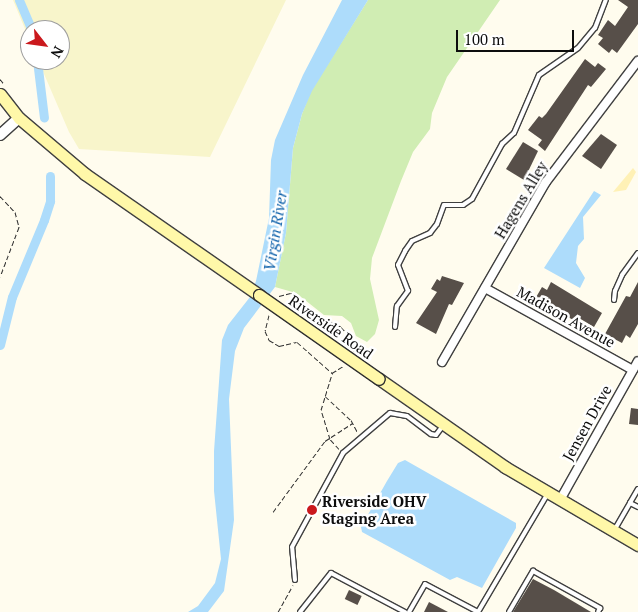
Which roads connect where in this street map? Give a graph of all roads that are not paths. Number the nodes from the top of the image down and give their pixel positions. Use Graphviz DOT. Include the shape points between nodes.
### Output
graph roads {
  1 [pos="606,0"];
  2 [pos="638,61"];
  3 [pos="0,94"];
  4 [pos="19,118"];
  5 [pos="0,136"];
  6 [pos="638,253"];
  7 [pos="485,288"];
  8 [pos="614,300"];
  9 [pos="395,327"];
  10 [pos="638,361"];
  11 [pos="442,362"];
  12 [pos="633,370"];
  13 [pos="443,425"];
  14 [pos="638,489"];
  15 [pos="548,493"];
  16 [pos="560,500"];
  17 [pos="630,503"];
  18 [pos="638,508"];
  19 [pos="614,531"];
  20 [pos="638,545"];
  21 [pos="295,580"];
  22 [pos="603,603"];
  23 [pos="599,610"];
  24 [pos="300,612"];
  25 [pos="405,612"];
  26 [pos="409,612"];
  27 [pos="478,612"];
  28 [pos="510,612"];
  1 -- 9 [label="lane" via="595,28 578,48 539,75 514,133 502,144 472,199 463,205 444,205 430,233 412,241 405,251 398,265 408,290 397,306"];
  2 -- 7 [label="street, Hagens Alley" via="546,182"];
  3 -- 4 [label="main road, Riverside Road"];
  4 -- 5 [label="street"];
  4 -- 13 [label="main road, Riverside Road, bridge" via="85,174"];
  6 -- 8 [label="lane" via="622,275"];
  7 -- 11 [label="street, Hagens Alley"];
  7 -- 12 [label="street, Madison Avenue"];
  10 -- 12 [label="street, Jensen Drive"];
  12 -- 16 [label="street, Jensen Drive"];
  13 -- 15 [label="main road, Riverside Road"];
  13 -- 21 [label="lane" via="436,435 431,434 407,416 390,412 343,453 292,547"];
  14 -- 17 [label="lane"];
  15 -- 16 [label="main road, Riverside Road"];
  15 -- 27 [label="lane"];
  16 -- 19 [label="main road, Riverside Road"];
  17 -- 18 [label="lane"];
  17 -- 19 [label="lane"];
  19 -- 20 [label="main road, Riverside Road"];
  22 -- 23 [label="lane"];
  23 -- 28 [label="lane" via="533,571"];
  24 -- 25 [label="lane" via="330,573"];
  26 -- 27 [label="lane" via="425,584"];
}
